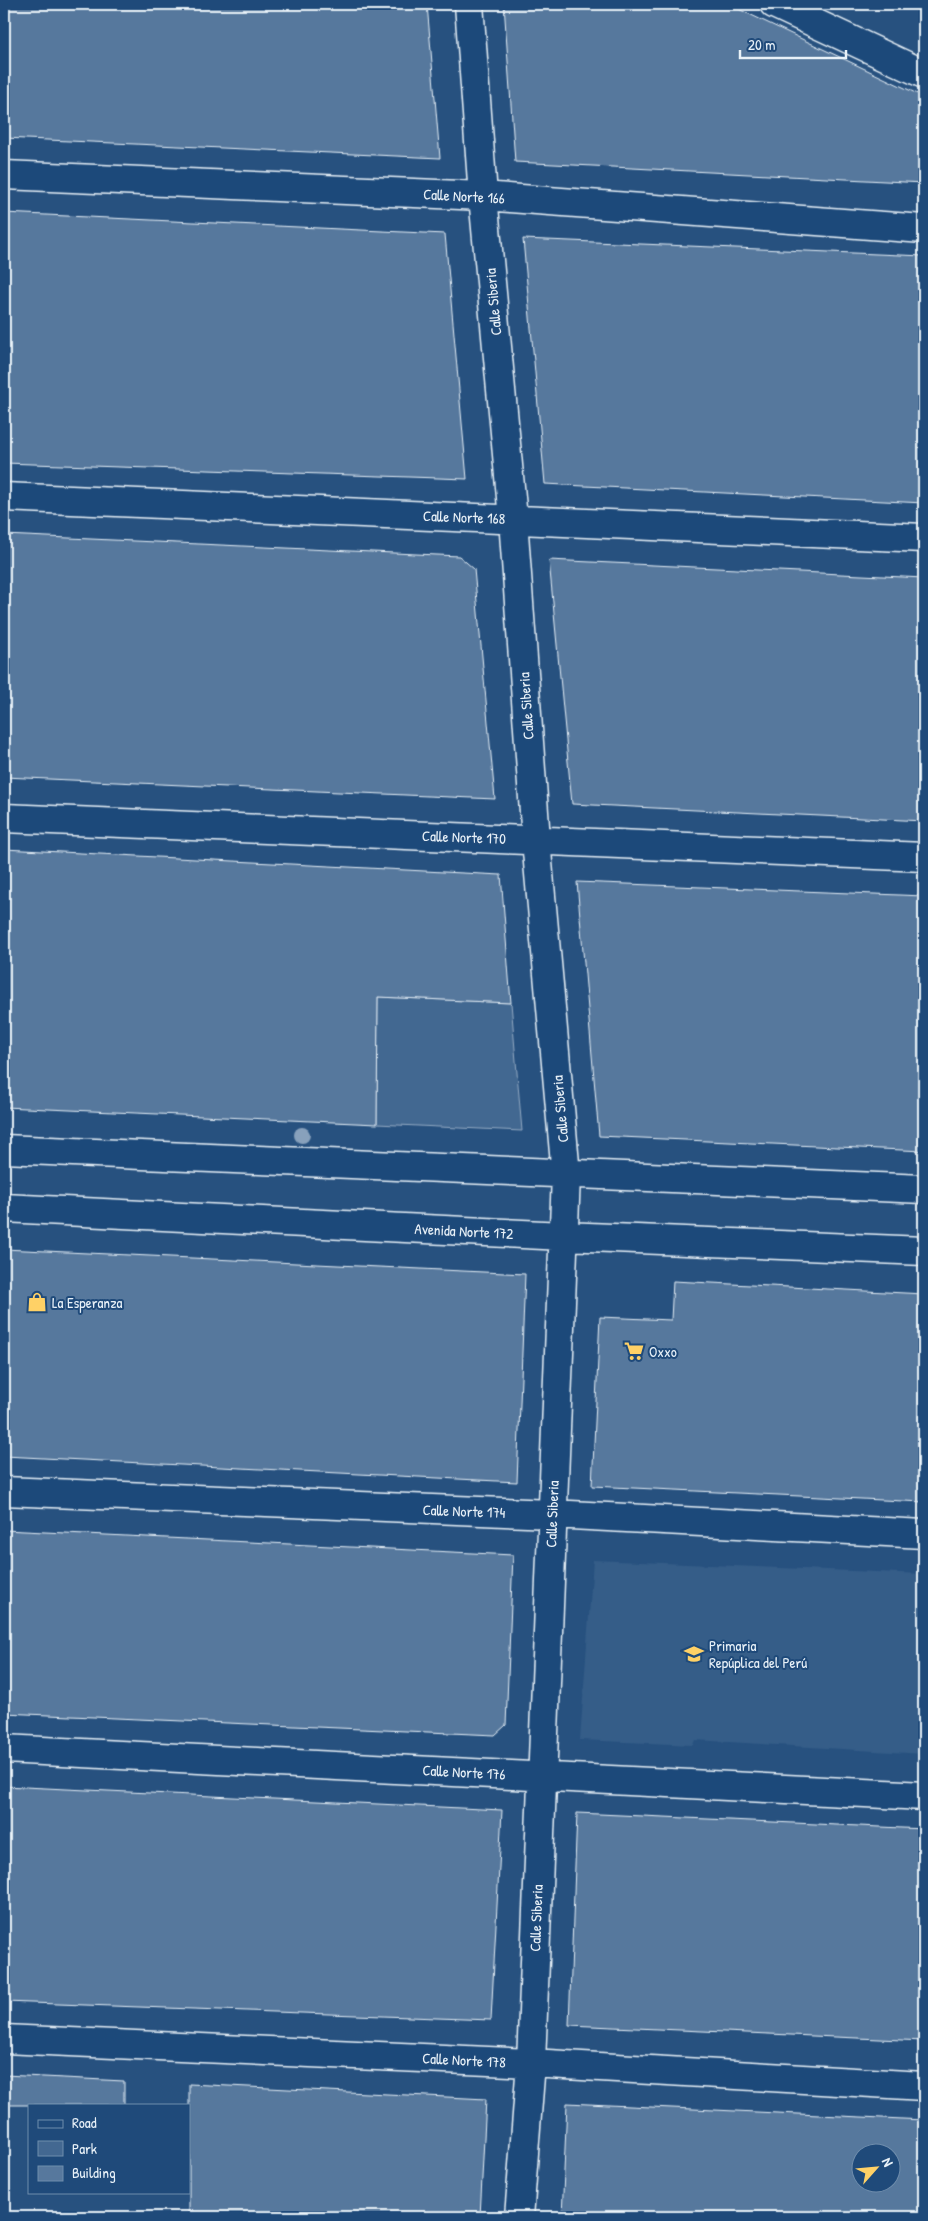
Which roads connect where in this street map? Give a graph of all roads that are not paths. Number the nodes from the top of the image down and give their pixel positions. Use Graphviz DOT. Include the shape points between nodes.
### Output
graph roads {
  1 [pos="469,4"];
  2 [pos="774,4"];
  3 [pos="924,74"];
  4 [pos="4,175"];
  5 [pos="483,196"];
  6 [pos="924,229"];
  7 [pos="4,497"];
  8 [pos="513,519"];
  9 [pos="924,538"];
  10 [pos="4,818"];
  11 [pos="536,840"];
  12 [pos="924,857"];
  13 [pos="4,1149"];
  14 [pos="566,1175"];
  15 [pos="924,1189"];
  16 [pos="4,1208"];
  17 [pos="564,1236"];
  18 [pos="924,1251"];
  19 [pos="4,1491"];
  20 [pos="552,1514"];
  21 [pos="924,1534"];
  22 [pos="4,1749"];
  23 [pos="541,1776"];
  24 [pos="924,1796"];
  25 [pos="4,2039"];
  26 [pos="531,2063"];
  27 [pos="924,2086"];
  28 [pos="519,2217"];
  1 -- 5 [label="street, Calle Siberia"];
  2 -- 3 [label="street"];
  4 -- 5 [label="street, Calle Norte 166"];
  5 -- 6 [label="street, Calle Norte 166"];
  5 -- 8 [label="street, Calle Siberia"];
  7 -- 8 [label="street, Calle Norte 168"];
  8 -- 9 [label="street, Calle Norte 168"];
  8 -- 11 [label="street, Calle Siberia"];
  10 -- 11 [label="street, Calle Norte 170"];
  11 -- 12 [label="street, Calle Norte 170"];
  11 -- 14 [label="street, Calle Siberia"];
  13 -- 14 [label="street"];
  14 -- 15 [label="street"];
  14 -- 17 [label="street, Calle Siberia"];
  16 -- 17 [label="street, Avenida Norte 172"];
  17 -- 18 [label="street, Avenida Norte 172"];
  17 -- 20 [label="street, Calle Siberia"];
  19 -- 20 [label="street, Calle Norte 174"];
  20 -- 21 [label="street, Calle Norte 174"];
  20 -- 23 [label="street, Calle Siberia"];
  22 -- 23 [label="street, Calle Norte 176"];
  23 -- 24 [label="street, Calle Norte 176"];
  23 -- 26 [label="street, Calle Siberia"];
  25 -- 26 [label="street, Calle Norte 178"];
  26 -- 27 [label="street, Calle Norte 178"];
  26 -- 28 [label="street, Calle Siberia"];
}
